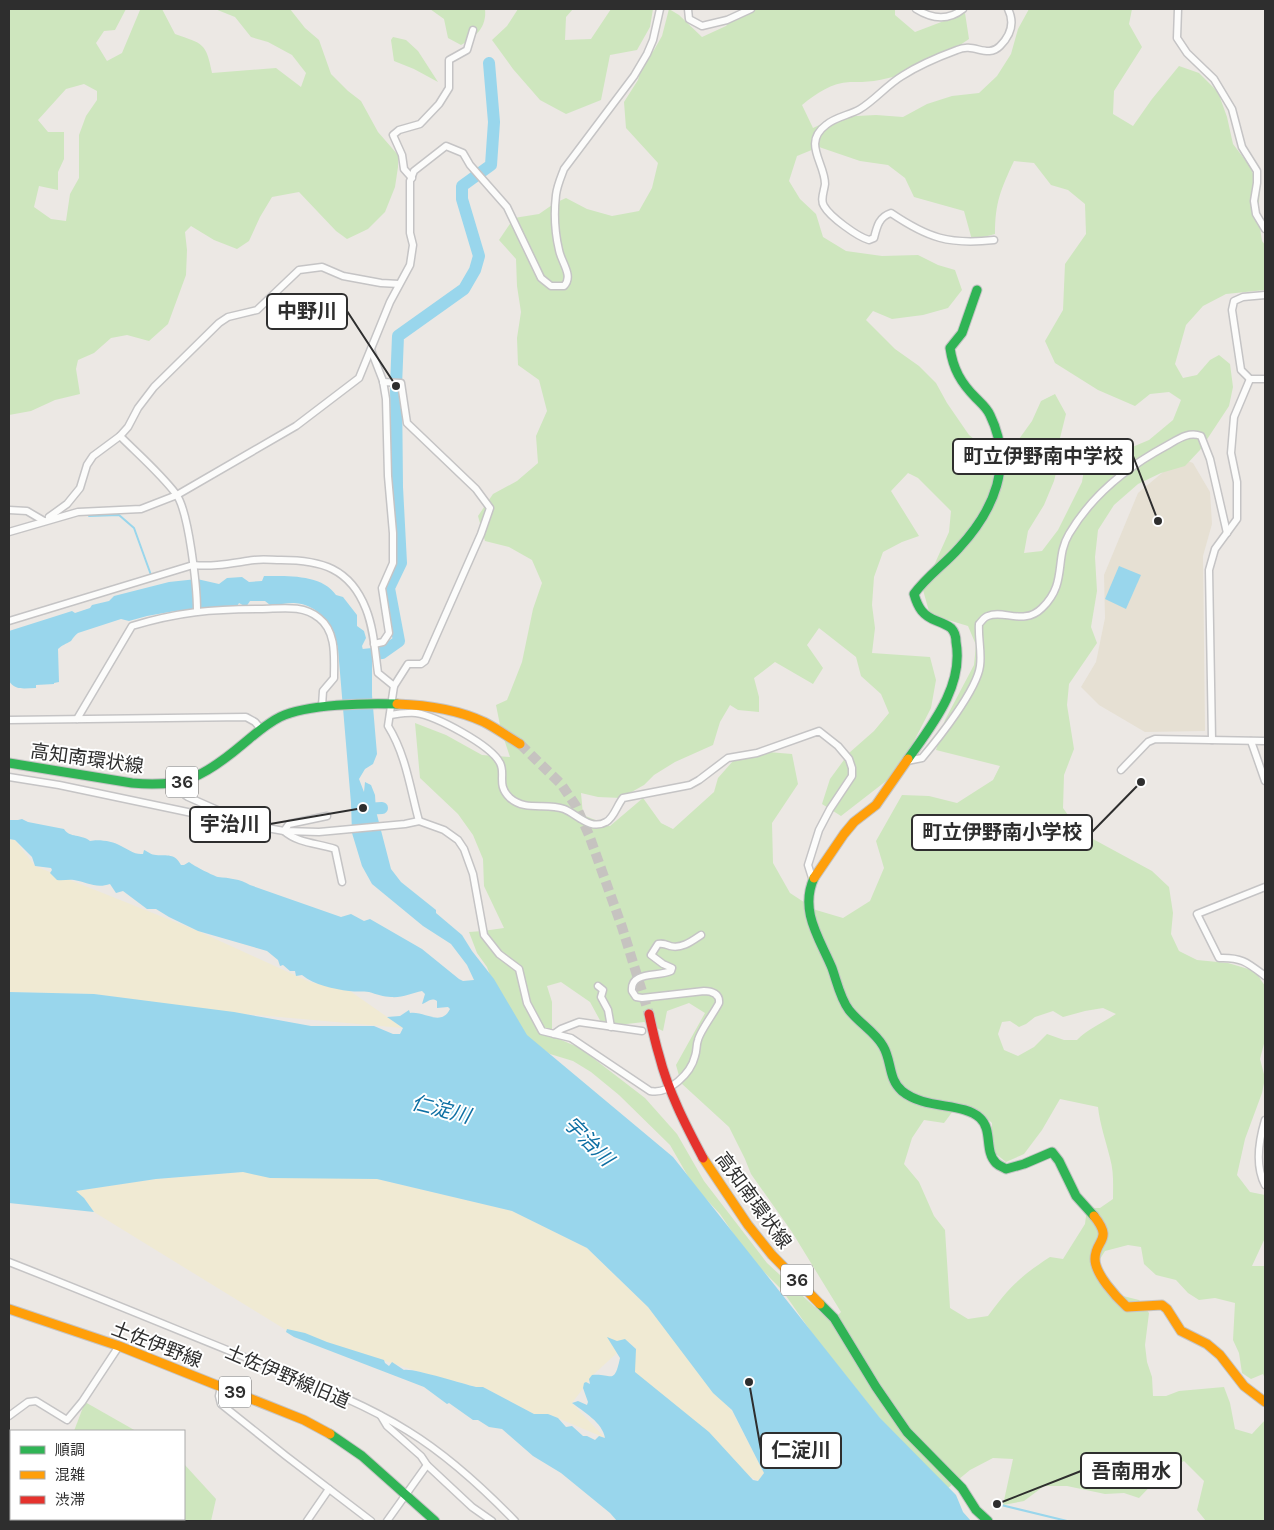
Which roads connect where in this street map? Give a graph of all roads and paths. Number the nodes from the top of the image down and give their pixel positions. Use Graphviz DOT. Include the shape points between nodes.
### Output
graph roads {
  1 [pos="660,9"];
  2 [pos="688,9"];
  3 [pos="751,9"];
  4 [pos="916,9"];
  5 [pos="963,9"];
  6 [pos="1008,9"];
  7 [pos="1178,9"];
  8 [pos="474,30"];
  9 [pos="412,178"];
  10 [pos="1265,229"];
  11 [pos="994,240"];
  12 [pos="398,284"];
  13 [pos="977,290"];
  14 [pos="1265,295"];
  15 [pos="371,350"];
  16 [pos="1250,379"];
  17 [pos="1265,379"];
  18 [pos="383,382"];
  19 [pos="120,436"];
  20 [pos="177,495"];
  21 [pos="9,510"];
  22 [pos="44,521"];
  23 [pos="9,532"];
  24 [pos="1227,533"];
  25 [pos="193,567"];
  26 [pos="197,609"];
  27 [pos="9,621"];
  28 [pos="374,644"];
  29 [pos="394,686"];
  30 [pos="392,703"];
  31 [pos="322,706"];
  32 [pos="390,715"];
  33 [pos="77,719"];
  34 [pos="9,720"];
  35 [pos="261,729"];
  36 [pos="1212,740"];
  37 [pos="1251,741"];
  38 [pos="1265,741"];
  39 [pos="520,744"];
  40 [pos="907,761"];
  41 [pos="9,763"];
  42 [pos="1121,770"];
  43 [pos="9,777"];
  44 [pos="1265,781"];
  45 [pos="181,782"];
  46 [pos="327,816"];
  47 [pos="419,821"];
  48 [pos="239,823"];
  49 [pos="284,831"];
  50 [pos="813,881"];
  51 [pos="342,882"];
  52 [pos="1265,887"];
  53 [pos="701,935"];
  54 [pos="1265,976"];
  55 [pos="598,986"];
  56 [pos="649,1014"];
  57 [pos="611,1026"];
  58 [pos="642,1031"];
  59 [pos="554,1034"];
  60 [pos="670,1087"];
  61 [pos="1265,1120"];
  62 [pos="1265,1185"];
  63 [pos="9,1262"];
  64 [pos="9,1309"];
  65 [pos="119,1346"];
  66 [pos="221,1387"];
  67 [pos="1265,1402"];
  68 [pos="380,1415"];
  69 [pos="9,1416"];
  70 [pos="427,1465"];
  71 [pos="329,1489"];
  72 [pos="406,1494"];
  73 [pos="307,1521"];
  74 [pos="371,1521"];
  75 [pos="387,1521"];
  76 [pos="435,1521"];
  77 [pos="492,1521"];
  78 [pos="515,1521"];
  79 [pos="988,1521"];
  1 -- 9 [label="street" via="647,54 564,168 559,182 556,226 559,251 569,277 564,286 551,286 541,278 507,207 463,153 446,146 414,171"];
  2 -- 3 [label="street" via="689,19 702,26 727,20"];
  4 -- 5 [label="street" via="938,18"];
  6 -- 11 [label="street" via="1011,31 1000,46 992,51 970,46 960,48 921,65 859,109 827,124 818,132 815,144 825,183 823,206 862,238 874,238 878,222 891,213 915,229 939,239"];
  7 -- 10 [label="street" via="1177,38 1214,79 1232,109 1242,147 1257,171 1254,201 1256,214"];
  8 -- 9 [label="street" via="467,50 449,60 449,88 439,104 420,124 399,130 393,136 402,155 404,170"];
  9 -- 12 [label="street" via="410,233 413,245 408,271"];
  12 -- 15 [label="street"];
  12 -- 19 [label="street" via="343,276 322,267 299,270 256,310 228,317 219,323 154,387"];
  13 -- 40 [label="main road" via="962,334 950,348 951,362 963,386 989,411 997,426 1002,460 988,511 959,548 922,582 914,594 921,612 954,632 958,653 951,687"];
  14 -- 16 [label="street" via="1234,301 1232,310 1242,370"];
  15 -- 18 [label="street"];
  15 -- 20 [label="street" via="359,378 309,417"];
  16 -- 17 [label="street"];
  16 -- 24 [label="street" via="1234,417 1232,453 1237,482 1236,519"];
  18 -- 28 [label="street" via="393,563 382,588 389,633 382,642"];
  18 -- 29 [label="street" via="401,382 407,423 476,489 490,508 425,660 421,664 408,664"];
  19 -- 20 [label="street"];
  19 -- 22 [label="street" via="93,456 77,493"];
  20 -- 22 [label="street" via="141,509 78,512"];
  20 -- 25 [label="street" via="184,512"];
  21 -- 22 [label="street" via="27,511"];
  22 -- 23 [label="street"];
  24 -- 36 [label="street" via="1215,549 1209,570"];
  24 -- 40 [label="street" via="1210,459 1201,436 1195,433 1185,436 1121,474 1092,503 1068,534 1059,580 1042,608 1024,616 993,614 986,616 980,624 980,666 976,681 922,758"];
  25 -- 26 [label="street"];
  25 -- 27 [label="street"];
  25 -- 28 [label="street" via="256,560 301,560 331,568 349,580 362,599"];
  26 -- 31 [label="street" via="293,608 319,618 334,645 334,678 323,691"];
  26 -- 33 [label="street" via="132,626"];
  28 -- 29 [label="street" via="378,673"];
  29 -- 30 [label="street"];
  30 -- 31 [label="main road, 高知南環状線 / 36"];
  30 -- 32 [label="street"];
  30 -- 39 [label="main road, 高知南環状線 / 36" via="451,710 484,723"];
  31 -- 35 [label="main road, 高知南環状線 / 36" via="281,717"];
  32 -- 47 [label="street" via="388,726 404,760"];
  32 -- 50 [label="street" via="416,713 452,725 493,754 501,764 501,784 510,798 527,807 560,808 590,824 606,822 623,798 690,785 728,758 758,753 819,730 849,758 852,776 819,830 808,865"];
  33 -- 34 [label="street"];
  33 -- 35 [label="street" via="246,717"];
  35 -- 45 [label="main road, 高知南環状線 / 36" via="216,766"];
  36 -- 37 [label="street"];
  36 -- 42 [label="street" via="1155,739"];
  37 -- 38 [label="street"];
  37 -- 44 [label="street"];
  40 -- 50 [label="main road" via="872,809 854,822"];
  41 -- 45 [label="main road, 高知南環状線 / 36" via="121,781"];
  43 -- 48 [label="street"];
  45 -- 48 [label="street" via="185,795"];
  46 -- 49 [label="street" via="289,824"];
  47 -- 49 [label="street" via="319,832"];
  47 -- 59 [label="street" via="451,834 464,849 473,874 484,935 499,954 519,970 534,1018 542,1031"];
  48 -- 49 [label="street"];
  49 -- 51 [label="street" via="304,842 335,849"];
  50 -- 67 [label="main road" via="808,909 814,928 847,1006 888,1052 894,1083 926,1103 978,1115 988,1133 995,1162 1006,1169 1052,1152 1057,1156 1076,1197 1102,1229 1103,1241 1094,1259 1116,1298 1127,1307 1162,1305 1181,1331 1207,1344 1244,1386"];
  52 -- 54 [label="street" via="1197,914 1219,958 1233,957 1246,961"];
  53 -- 60 [label="street" via="683,946 658,944 651,955 672,968 671,971 636,978 632,988 636,997 642,998 704,991 711,991 719,998 720,1003 698,1040 695,1058 686,1074"];
  55 -- 57 [label="street" via="603,990 601,997"];
  56 -- 60 [label="main road, 高知南環状線 / 36" via="658,1058"];
  57 -- 58 [label="street"];
  57 -- 59 [label="street" via="580,1022"];
  59 -- 60 [label="street" via="571,1038 650,1091"];
  60 -- 79 [label="main road, 高知南環状線 / 36" via="705,1161 748,1225 834,1318 907,1432 956,1482"];
  61 -- 62 [label="street" via="1259,1160"];
  63 -- 68 [label="street, 土佐伊野線旧道"];
  64 -- 65 [label="main road, 土佐伊野線 / 39"];
  65 -- 66 [label="main road, 土佐伊野線 / 39"];
  65 -- 69 [label="street" via="67,1420 36,1401 28,1402"];
  66 -- 71 [label="street, 土佐伊野線旧道" via="219,1396 222,1404"];
  66 -- 72 [label="main road, 土佐伊野線 / 39" via="304,1420 338,1438"];
  68 -- 70 [label="street"];
  68 -- 78 [label="street, 土佐伊野線旧道" via="440,1453"];
  70 -- 72 [label="street"];
  70 -- 77 [label="street"];
  71 -- 73 [label="street"];
  71 -- 74 [label="street, 土佐伊野線旧道"];
  72 -- 75 [label="street"];
  72 -- 76 [label="main road, 土佐伊野線 / 39"];
}
